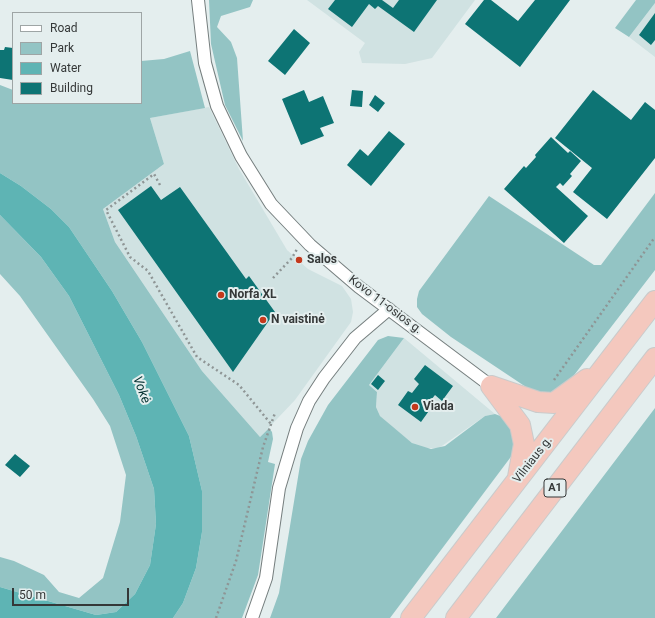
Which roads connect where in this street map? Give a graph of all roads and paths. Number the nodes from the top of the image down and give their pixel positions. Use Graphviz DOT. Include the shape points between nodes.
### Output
graph roads {
  1 [pos="198,0"];
  2 [pos="160,185"];
  3 [pos="655,237"];
  4 [pos="303,239"];
  5 [pos="273,278"];
  6 [pos="655,301"];
  7 [pos="389,309"];
  8 [pos="614,355"];
  9 [pos="655,358"];
  10 [pos="491,386"];
  11 [pos="538,402"];
  12 [pos="275,413"];
  13 [pos="271,424"];
  14 [pos="518,480"];
  15 [pos="216,618"];
  16 [pos="252,618"];
  17 [pos="411,618"];
  18 [pos="456,618"];
  1 -- 4 [label="street, Kovo 11-osios g." via="205,63 217,106 241,156 272,204"];
  2 -- 13 [label="path" via="154,174 106,210 130,256 148,271 197,357 239,385"];
  3 -- 11 [label="path"];
  4 -- 5 [label="path" via="292,258"];
  4 -- 7 [label="street, Kovo 11-osios g."];
  6 -- 8 [label="highway, Vilniaus g."];
  7 -- 10 [label="street, Kovo 11-osios g."];
  7 -- 16 [label="street" via="355,338 324,378 309,401 297,428 279,488 266,578"];
  8 -- 11 [label="highway" via="579,386 554,403"];
  8 -- 14 [label="highway, Vilniaus g."];
  9 -- 18 [label="highway, A1"];
  10 -- 11 [label="highway"];
  10 -- 14 [label="highway" via="520,425 524,444"];
  12 -- 13 [label="path"];
  13 -- 15 [label="path" via="263,447 236,562"];
  14 -- 17 [label="highway, Vilniaus g."];
}
